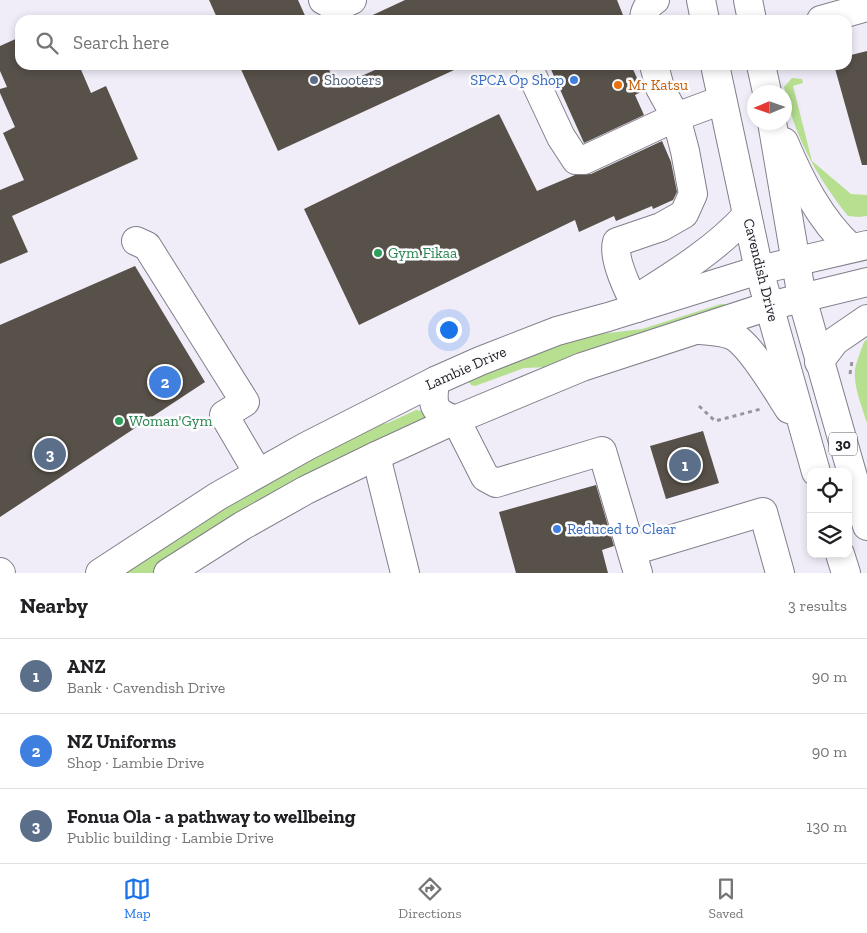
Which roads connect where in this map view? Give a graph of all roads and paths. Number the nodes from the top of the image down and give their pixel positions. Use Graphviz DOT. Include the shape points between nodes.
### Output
graph roads {
  1 [pos="323,0"];
  2 [pos="352,0"];
  3 [pos="655,0"];
  4 [pos="701,0"];
  5 [pos="748,0"];
  6 [pos="867,7"];
  7 [pos="644,15"];
  8 [pos="704,15"];
  9 [pos="751,15"];
  10 [pos="839,15"];
  11 [pos="655,70"];
  12 [pos="716,70"];
  13 [pos="762,70"];
  14 [pos="531,73"];
  15 [pos="765,85"];
  16 [pos="722,100"];
  17 [pos="676,117"];
  18 [pos="773,130"];
  19 [pos="779,130"];
  20 [pos="747,215"];
  21 [pos="136,241"];
  22 [pos="859,246"];
  23 [pos="794,260"];
  24 [pos="758,270"];
  25 [pos="867,282"];
  26 [pos="802,298"];
  27 [pos="635,304"];
  28 [pos="769,306"];
  29 [pos="867,319"];
  30 [pos="697,330"];
  31 [pos="819,362"];
  32 [pos="435,381"];
  33 [pos="699,406"];
  34 [pos="766,408"];
  35 [pos="456,420"];
  36 [pos="805,434"];
  37 [pos="376,456"];
  38 [pos="815,468"];
  39 [pos="258,474"];
  40 [pos="867,526"];
  41 [pos="841,558"];
  42 [pos="635,562"];
  43 [pos="100,573"];
  44 [pos="168,573"];
  45 [pos="405,573"];
  46 [pos="780,573"];
  47 [pos="846,573"];
  1 -- 2 [label="main road" via="333,6"];
  3 -- 7 [label="main road"];
  4 -- 8 [label="main road"];
  5 -- 9 [label="main road"];
  6 -- 10 [label="main road"];
  11 -- 17 [label="main road" via="660,88"];
  12 -- 16 [label="main road, Cavendish Drive / 30"];
  13 -- 15 [label="main road"];
  14 -- 17 [label="main road" via="561,137 576,160 584,160"];
  16 -- 17 [label="main road"];
  16 -- 20 [label="main road, Cavendish Drive / 30"];
  17 -- 27 [label="main road" via="693,194 684,214 661,227 617,242 617,258"];
  18 -- 23 [label="main road, 30"];
  19 -- 22 [label="main road" via="820,213 833,231"];
  20 -- 24 [label="main road, Cavendish Drive / 30"];
  20 -- 27 [label="main road" via="721,242"];
  21 -- 39 [label="main road" via="147,246 245,402 224,416"];
  22 -- 23 [label="main road"];
  23 -- 24 [label="main road"];
  23 -- 26 [label="main road, 30"];
  24 -- 27 [label="main road"];
  24 -- 28 [label="main road, Cavendish Drive / 30"];
  25 -- 26 [label="main road"];
  26 -- 28 [label="main road"];
  26 -- 31 [label="main road, 30"];
  27 -- 32 [label="main road, Lambie Drive" via="608,317 540,337"];
  28 -- 30 [label="main road"];
  28 -- 36 [label="main road, Cavendish Drive / 30"];
  29 -- 31 [label="main road" via="835,341"];
  30 -- 35 [label="main road" via="582,367"];
  30 -- 36 [label="main road" via="732,335 748,349"];
  31 -- 40 [label="main road, 30"];
  32 -- 35 [label="main road" via="452,387 459,395"];
  32 -- 39 [label="main road, Lambie Drive"];
  33 -- 34 [label="path" via="715,421"];
  35 -- 37 [label="main road"];
  35 -- 42 [label="main road" via="485,476 496,483 602,451"];
  36 -- 38 [label="main road, Cavendish Drive / 30"];
  37 -- 44 [label="main road" via="306,490"];
  37 -- 45 [label="main road"];
  39 -- 43 [label="main road, Lambie Drive" via="218,496"];
  41 -- 47 [label="main road"];
  42 -- 46 [label="main road" via="763,512"];
}
